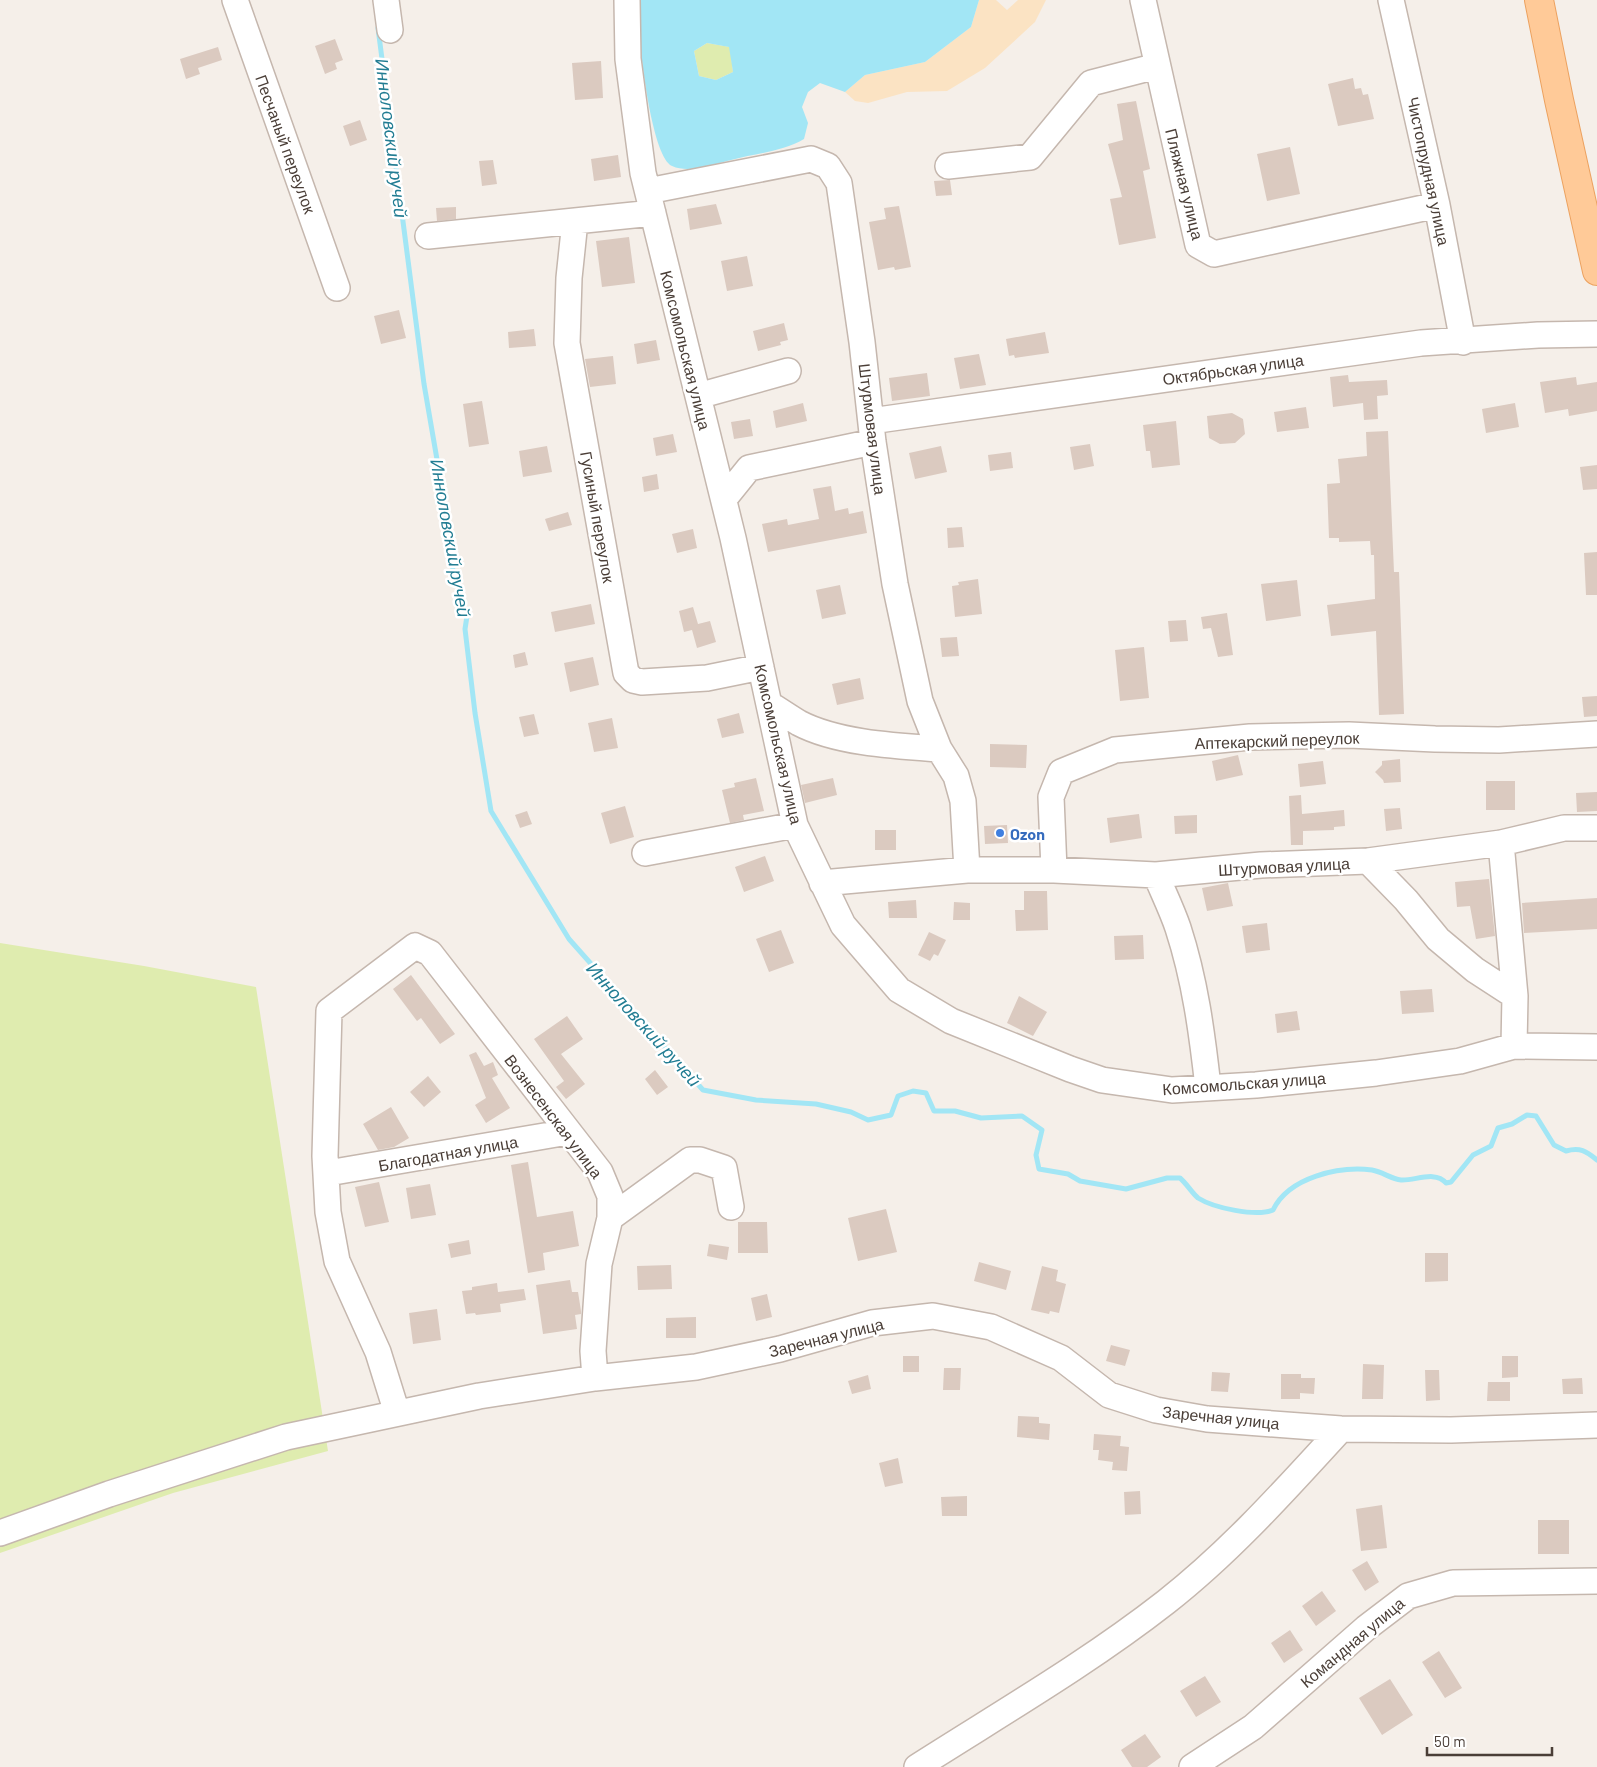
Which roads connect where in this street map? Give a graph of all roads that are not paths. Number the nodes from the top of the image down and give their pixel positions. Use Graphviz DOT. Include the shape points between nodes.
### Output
graph roads {
  1 [pos="235,0"];
  2 [pos="386,0"];
  3 [pos="627,0"];
  4 [pos="1143,0"];
  5 [pos="1391,0"];
  6 [pos="1539,0"];
  7 [pos="390,30"];
  8 [pos="1157,66"];
  9 [pos="948,166"];
  10 [pos="650,202"];
  11 [pos="1437,205"];
  12 [pos="574,221"];
  13 [pos="428,236"];
  14 [pos="1597,271"];
  15 [pos="337,288"];
  16 [pos="1597,334"];
  17 [pos="1464,342"];
  18 [pos="788,371"];
  19 [pos="698,396"];
  20 [pos="872,432"];
  21 [pos="710,444"];
  22 [pos="750,468"];
  23 [pos="724,499"];
  24 [pos="761,667"];
  25 [pos="769,704"];
  26 [pos="1597,734"];
  27 [pos="939,749"];
  28 [pos="796,825"];
  29 [pos="1597,828"];
  30 [pos="1501,843"];
  31 [pos="645,853"];
  32 [pos="1368,861"];
  33 [pos="968,870"];
  34 [pos="1054,870"];
  35 [pos="1156,875"];
  36 [pos="822,883"];
  37 [pos="1515,996"];
  38 [pos="1514,1046"];
  39 [pos="1597,1047"];
  40 [pos="1208,1087"];
  41 [pos="568,1132"];
  42 [pos="328,1173"];
  43 [pos="731,1207"];
  44 [pos="610,1218"];
  45 [pos="595,1378"];
  46 [pos="397,1413"];
  47 [pos="1597,1425"];
  48 [pos="1341,1429"];
  49 [pos="0,1534"];
  50 [pos="1597,1581"];
  51 [pos="917,1767"];
  52 [pos="1192,1767"];
  1 -- 15 [label="street, Песчаный переулок"];
  2 -- 7 [label="street"];
  3 -- 10 [label="street, Комсомольская улица" via="628,59"];
  4 -- 8 [label="street, Пляжная улица"];
  5 -- 11 [label="street, Чистопрудная улица"];
  6 -- 14 [label="main road"];
  8 -- 9 [label="street" via="1091,83 1030,157"];
  8 -- 11 [label="street, Пляжная улица" via="1198,245 1214,254"];
  10 -- 12 [label="street, Штурмовая улица"];
  10 -- 19 [label="street, Комсомольская улица"];
  10 -- 20 [label="street, Штурмовая улица" via="811,159 828,166 839,183"];
  11 -- 17 [label="street, Чистопрудная улица"];
  12 -- 13 [label="street, Штурмовая улица"];
  12 -- 24 [label="street, Гусиный переулок" via="568,343 626,673 632,680 642,682 707,678"];
  16 -- 17 [label="street, Октябрьская улица" via="1538,335"];
  17 -- 20 [label="street, Октябрьская улица" via="1421,343"];
  18 -- 19 [label="street"];
  19 -- 21 [label="street, Комсомольская улица"];
  20 -- 22 [label="street, Октябрьская улица"];
  20 -- 27 [label="street, Штурмовая улица" via="895,584 920,701"];
  21 -- 22 [label="street"];
  21 -- 23 [label="street, Комсомольская улица"];
  22 -- 23 [label="street"];
  23 -- 24 [label="street, Комсомольская улица"];
  24 -- 25 [label="street, Комсомольская улица"];
  25 -- 27 [label="street" via="799,723 822,732 859,740"];
  25 -- 28 [label="street, Комсомольская улица"];
  26 -- 34 [label="street, Аптекарский переулок" via="1499,740 1349,735 1250,737 1115,750 1061,772 1051,797"];
  27 -- 33 [label="street, Штурмовая улица" via="956,776 963,801"];
  28 -- 31 [label="street"];
  28 -- 36 [label="street, Комсомольская улица"];
  29 -- 30 [label="street, Штурмовая улица" via="1564,828"];
  30 -- 32 [label="street, Штурмовая улица"];
  30 -- 37 [label="street"];
  32 -- 35 [label="street, Штурмовая улица" via="1261,865"];
  32 -- 37 [label="street" via="1438,939 1475,970"];
  33 -- 34 [label="street, Штурмовая улица"];
  33 -- 36 [label="street, Штурмовая улица"];
  34 -- 35 [label="street, Штурмовая улица"];
  35 -- 40 [label="street" via="1178,928 1190,975"];
  36 -- 40 [label="street, Комсомольская улица" via="843,925 899,990 950,1021 1102,1080 1172,1090"];
  37 -- 38 [label="street"];
  38 -- 39 [label="street, Комсомольская улица"];
  38 -- 40 [label="street, Комсомольская улица" via="1460,1061 1376,1073"];
  41 -- 42 [label="street, Благодатная улица"];
  41 -- 42 [label="street, Вознесенская улица" via="430,953 415,946 328,1011"];
  41 -- 44 [label="street, Вознесенская улица" via="600,1172 610,1196"];
  42 -- 46 [label="street" via="328,1212 337,1261 378,1352"];
  43 -- 44 [label="street" via="724,1168 690,1160"];
  44 -- 45 [label="street, Вознесенская улица" via="598,1264 593,1351"];
  45 -- 46 [label="street, Заречная улица"];
  45 -- 48 [label="street, Заречная улица" via="696,1367 780,1349 872,1323 933,1316 991,1327 1061,1358 1109,1395 1156,1410 1207,1418"];
  46 -- 49 [label="street, Заречная улица" via="286,1437 109,1494"];
  47 -- 48 [label="street, Заречная улица" via="1451,1430"];
  48 -- 51 [label="street" via="1259,1519 1167,1601 1085,1660"];
  50 -- 52 [label="street, Командная улица" via="1454,1583 1408,1596 1366,1628 1253,1727"];
}
